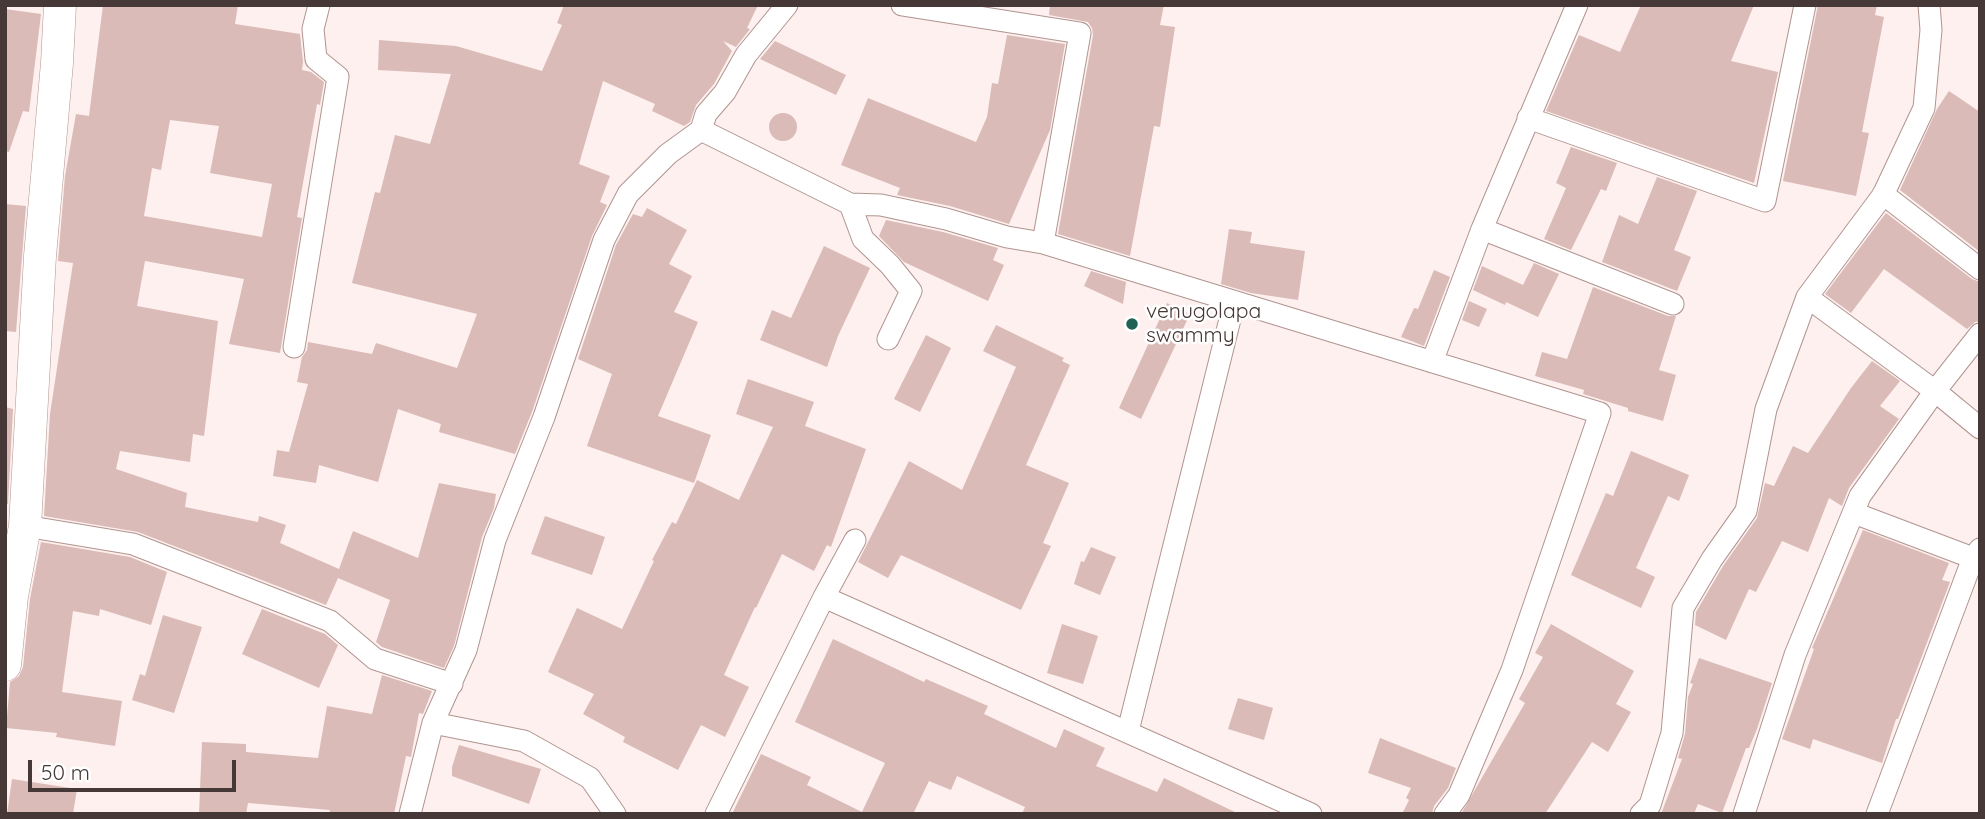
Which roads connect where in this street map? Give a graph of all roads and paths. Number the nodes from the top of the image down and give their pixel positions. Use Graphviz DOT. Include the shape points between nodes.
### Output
graph roads {
  1 [pos="60,5"];
  2 [pos="319,5"];
  3 [pos="787,5"];
  4 [pos="902,5"];
  5 [pos="1577,5"];
  6 [pos="1805,5"];
  7 [pos="1929,5"];
  8 [pos="1528,118"];
  9 [pos="701,130"];
  10 [pos="1883,194"];
  11 [pos="850,204"];
  12 [pos="1482,229"];
  13 [pos="1043,243"];
  14 [pos="1980,269"];
  15 [pos="1807,297"];
  16 [pos="1234,303"];
  17 [pos="1672,304"];
  18 [pos="1980,334"];
  19 [pos="888,339"];
  20 [pos="294,346"];
  21 [pos="1432,362"];
  22 [pos="1935,391"];
  23 [pos="1980,428"];
  24 [pos="1854,513"];
  25 [pos="25,526"];
  26 [pos="855,540"];
  27 [pos="1976,554"];
  28 [pos="8,596"];
  29 [pos="824,597"];
  30 [pos="5,665"];
  31 [pos="452,684"];
  32 [pos="433,723"];
  33 [pos="1128,731"];
  34 [pos="410,814"];
  35 [pos="615,814"];
  36 [pos="716,814"];
  37 [pos="1311,814"];
  38 [pos="1445,814"];
  39 [pos="1642,814"];
  40 [pos="1744,814"];
  41 [pos="1877,814"];
  1 -- 25 [label="street"];
  2 -- 20 [label="street" via="313,29 316,60 338,77"];
  3 -- 9 [label="street" via="746,55 706,114"];
  4 -- 13 [label="street" via="1080,33"];
  5 -- 8 [label="street"];
  6 -- 8 [label="street" via="1765,201"];
  7 -- 10 [label="street" via="1924,108"];
  8 -- 12 [label="street"];
  9 -- 11 [label="street"];
  9 -- 31 [label="street" via="668,154 628,194 604,240 544,417 495,540 466,650"];
  10 -- 14 [label="street"];
  10 -- 15 [label="street"];
  11 -- 13 [label="street" via="881,205"];
  11 -- 19 [label="street" via="863,239 911,291"];
  12 -- 17 [label="street"];
  12 -- 21 [label="street"];
  13 -- 16 [label="street"];
  15 -- 22 [label="street"];
  15 -- 39 [label="street" via="1766,409 1746,512 1683,608 1672,733 1650,805"];
  16 -- 21 [label="street"];
  16 -- 33 [label="street"];
  18 -- 22 [label="street"];
  21 -- 38 [label="street" via="1600,413 1511,670 1459,795"];
  22 -- 23 [label="street"];
  22 -- 24 [label="street" via="1860,496"];
  24 -- 27 [label="street"];
  24 -- 40 [label="street" via="1794,655"];
  25 -- 28 [label="street"];
  25 -- 31 [label="street" via="133,544 330,621 375,659"];
  26 -- 29 [label="street"];
  27 -- 41 [label="street"];
  28 -- 30 [label="street"];
  29 -- 33 [label="street"];
  29 -- 36 [label="street"];
  31 -- 32 [label="street"];
  32 -- 34 [label="street"];
  32 -- 35 [label="street" via="524,741 590,778"];
  33 -- 37 [label="street"];
}
